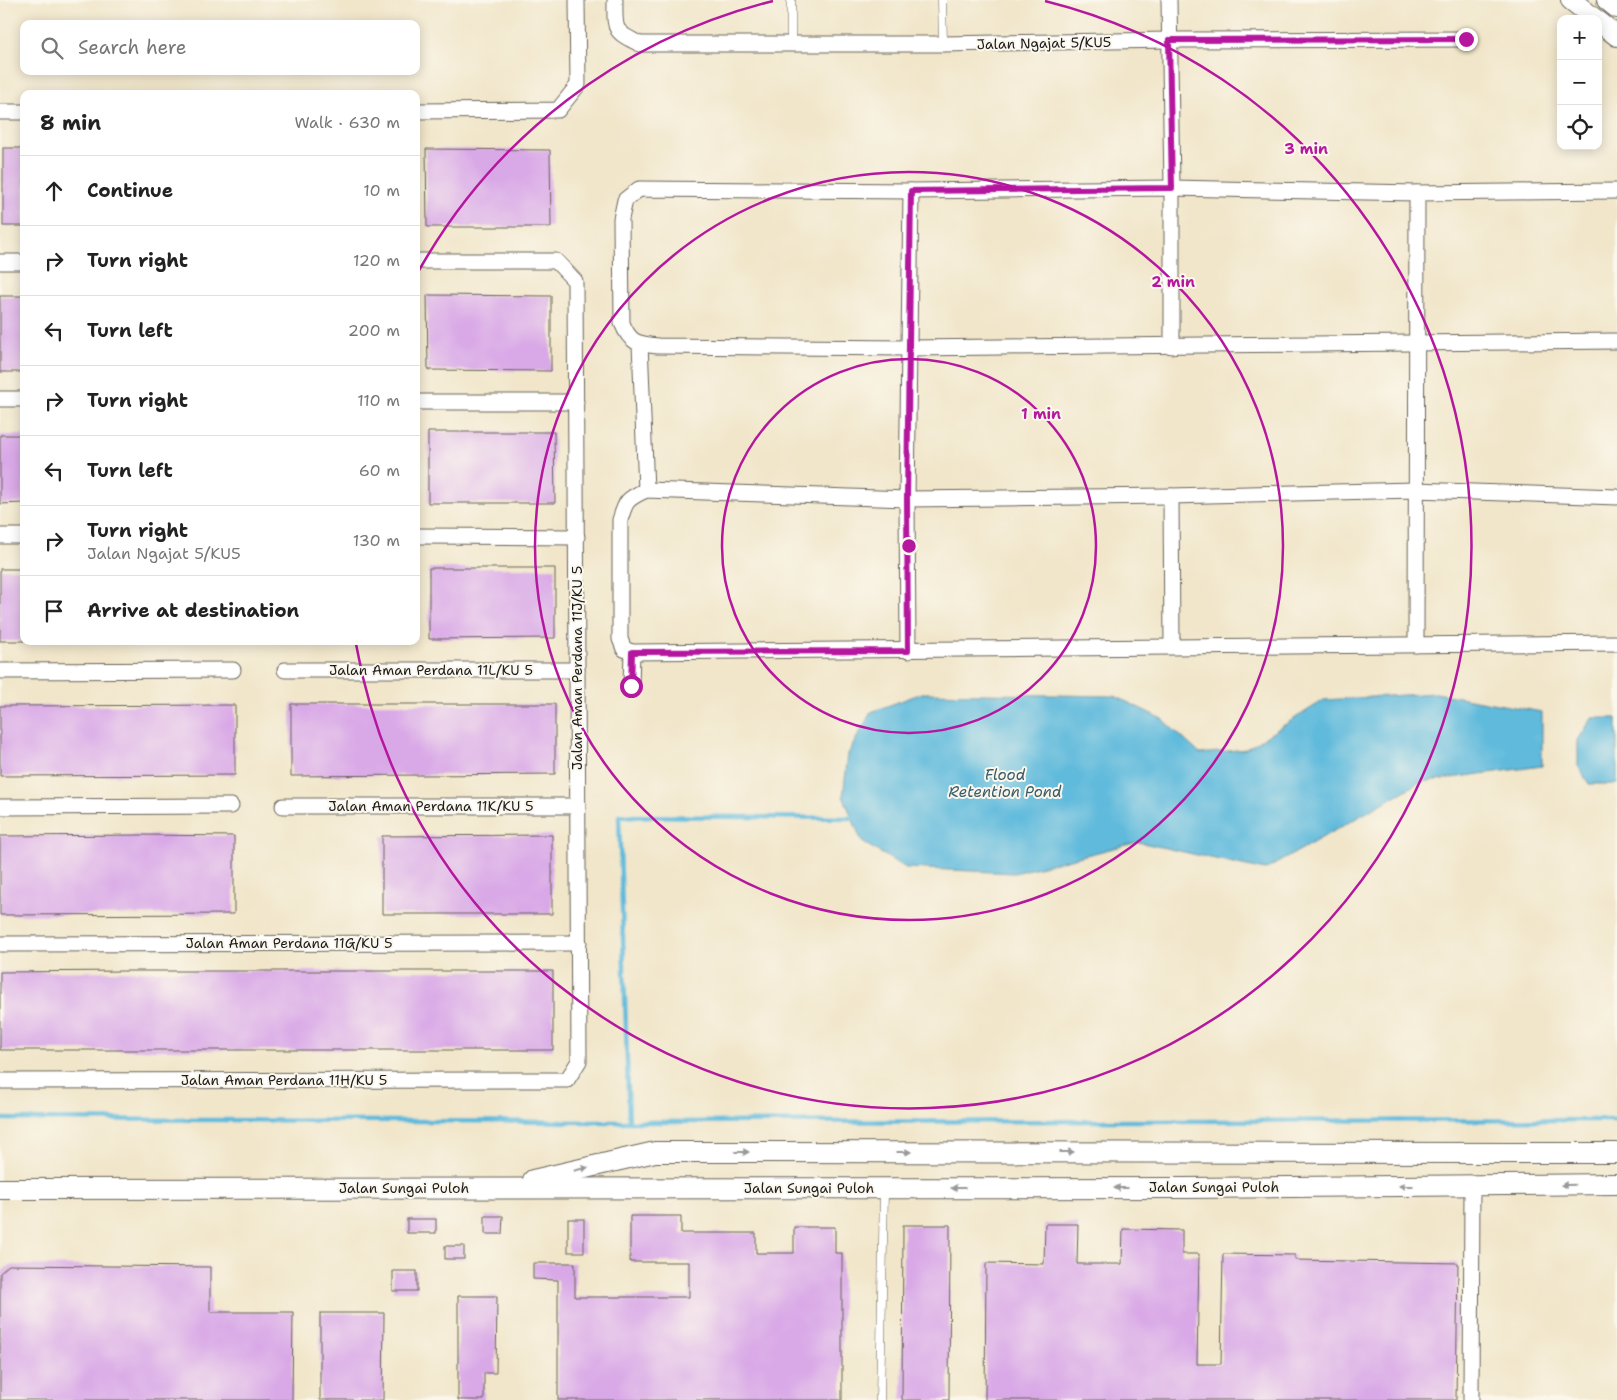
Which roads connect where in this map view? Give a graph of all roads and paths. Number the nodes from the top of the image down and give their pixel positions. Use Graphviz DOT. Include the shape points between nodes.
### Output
graph roads {
  1 [pos="577,0"];
  2 [pos="615,0"];
  3 [pos="791,0"];
  4 [pos="942,0"];
  5 [pos="1169,0"];
  6 [pos="1571,0"];
  7 [pos="1607,0"];
  8 [pos="1617,8"];
  9 [pos="1590,15"];
  10 [pos="1602,24"];
  11 [pos="1617,36"];
  12 [pos="1466,39"];
  13 [pos="1169,40"];
  14 [pos="791,44"];
  15 [pos="943,44"];
  16 [pos="420,111"];
  17 [pos="0,112"];
  18 [pos="20,112"];
  19 [pos="1172,188"];
  20 [pos="911,191"];
  21 [pos="1617,191"];
  22 [pos="1416,192"];
  23 [pos="0,262"];
  24 [pos="20,262"];
  25 [pos="420,262"];
  26 [pos="1617,340"];
  27 [pos="1417,343"];
  28 [pos="640,344"];
  29 [pos="1172,346"];
  30 [pos="909,348"];
  31 [pos="0,399"];
  32 [pos="20,399"];
  33 [pos="420,402"];
  34 [pos="576,402"];
  35 [pos="646,490"];
  36 [pos="1415,490"];
  37 [pos="1170,496"];
  38 [pos="1617,497"];
  39 [pos="907,499"];
  40 [pos="0,536"];
  41 [pos="20,536"];
  42 [pos="420,536"];
  43 [pos="576,537"];
  44 [pos="1617,643"];
  45 [pos="1416,645"];
  46 [pos="1172,646"];
  47 [pos="908,651"];
  48 [pos="632,652"];
  49 [pos="233,670"];
  50 [pos="285,670"];
  51 [pos="577,670"];
  52 [pos="0,671"];
  53 [pos="631,686"];
  54 [pos="231,806"];
  55 [pos="283,806"];
  56 [pos="578,806"];
  57 [pos="0,807"];
  58 [pos="579,942"];
  59 [pos="0,944"];
  60 [pos="567,1080"];
  61 [pos="0,1081"];
  62 [pos="1617,1153"];
  63 [pos="1617,1184"];
  64 [pos="1472,1186"];
  65 [pos="0,1188"];
  66 [pos="500,1188"];
  67 [pos="884,1188"];
  68 [pos="880,1400"];
  69 [pos="1471,1400"];
  1 -- 16 [label="street" via="578,85 558,110"];
  2 -- 14 [label="street, Jalan Ngajat 5/KU5" via="615,25 623,36 640,44"];
  3 -- 14 [label="lane"];
  4 -- 15 [label="lane"];
  5 -- 13 [label="street"];
  6 -- 9 [label="street"];
  7 -- 8 [label="street"];
  10 -- 11 [label="street"];
  12 -- 13 [label="street, Jalan Ngajat 5/KU5"];
  13 -- 15 [label="street, Jalan Ngajat 5/KU5"];
  13 -- 19 [label="street"];
  14 -- 15 [label="street, Jalan Ngajat 5/KU5"];
  17 -- 18 [label="street"];
  19 -- 20 [label="street"];
  19 -- 22 [label="street"];
  19 -- 29 [label="street"];
  20 -- 28 [label="street" via="639,189 625,200 621,220 621,294 622,323 628,337"];
  20 -- 30 [label="street"];
  21 -- 22 [label="street"];
  22 -- 27 [label="street"];
  23 -- 24 [label="street"];
  25 -- 34 [label="street, Jalan Aman Perdana 11J/KU 5" via="556,261 576,281"];
  26 -- 27 [label="street"];
  27 -- 29 [label="street"];
  27 -- 36 [label="street"];
  28 -- 30 [label="street"];
  28 -- 35 [label="street"];
  29 -- 30 [label="street"];
  30 -- 39 [label="street"];
  31 -- 32 [label="street"];
  33 -- 34 [label="street"];
  34 -- 43 [label="street, Jalan Aman Perdana 11J/KU 5"];
  35 -- 39 [label="street"];
  35 -- 48 [label="street" via="625,503 620,520 620,639 624,649"];
  36 -- 37 [label="street"];
  36 -- 38 [label="street"];
  36 -- 45 [label="street"];
  37 -- 39 [label="street"];
  37 -- 46 [label="street"];
  39 -- 47 [label="street"];
  40 -- 41 [label="street"];
  42 -- 43 [label="street"];
  43 -- 51 [label="street, Jalan Aman Perdana 11J/KU 5"];
  44 -- 45 [label="street"];
  45 -- 46 [label="street"];
  46 -- 47 [label="street"];
  47 -- 48 [label="street"];
  48 -- 53 [label="street"];
  49 -- 52 [label="street"];
  50 -- 51 [label="street, Jalan Aman Perdana 11L/KU 5"];
  51 -- 56 [label="street, Jalan Aman Perdana 11J/KU 5"];
  54 -- 57 [label="street"];
  55 -- 56 [label="street, Jalan Aman Perdana 11K/KU 5"];
  56 -- 58 [label="street, Jalan Aman Perdana 11J/KU 5"];
  58 -- 59 [label="street, Jalan Aman Perdana 11G/KU 5"];
  58 -- 60 [label="street, Jalan Aman Perdana 11J/KU 5" via="579,1061"];
  60 -- 61 [label="street, Jalan Aman Perdana 11H/KU 5"];
  66 -- 62 [label="street, one-way" via="655,1152"];
  63 -- 64 [label="street, Jalan Sungai Puloh, one-way"];
  64 -- 67 [label="street, Jalan Sungai Puloh, one-way"];
  64 -- 69 [label="street"];
  65 -- 66 [label="street, Jalan Sungai Puloh"];
  66 -- 67 [label="street, Jalan Sungai Puloh"];
  67 -- 68 [label="lane"];
}
